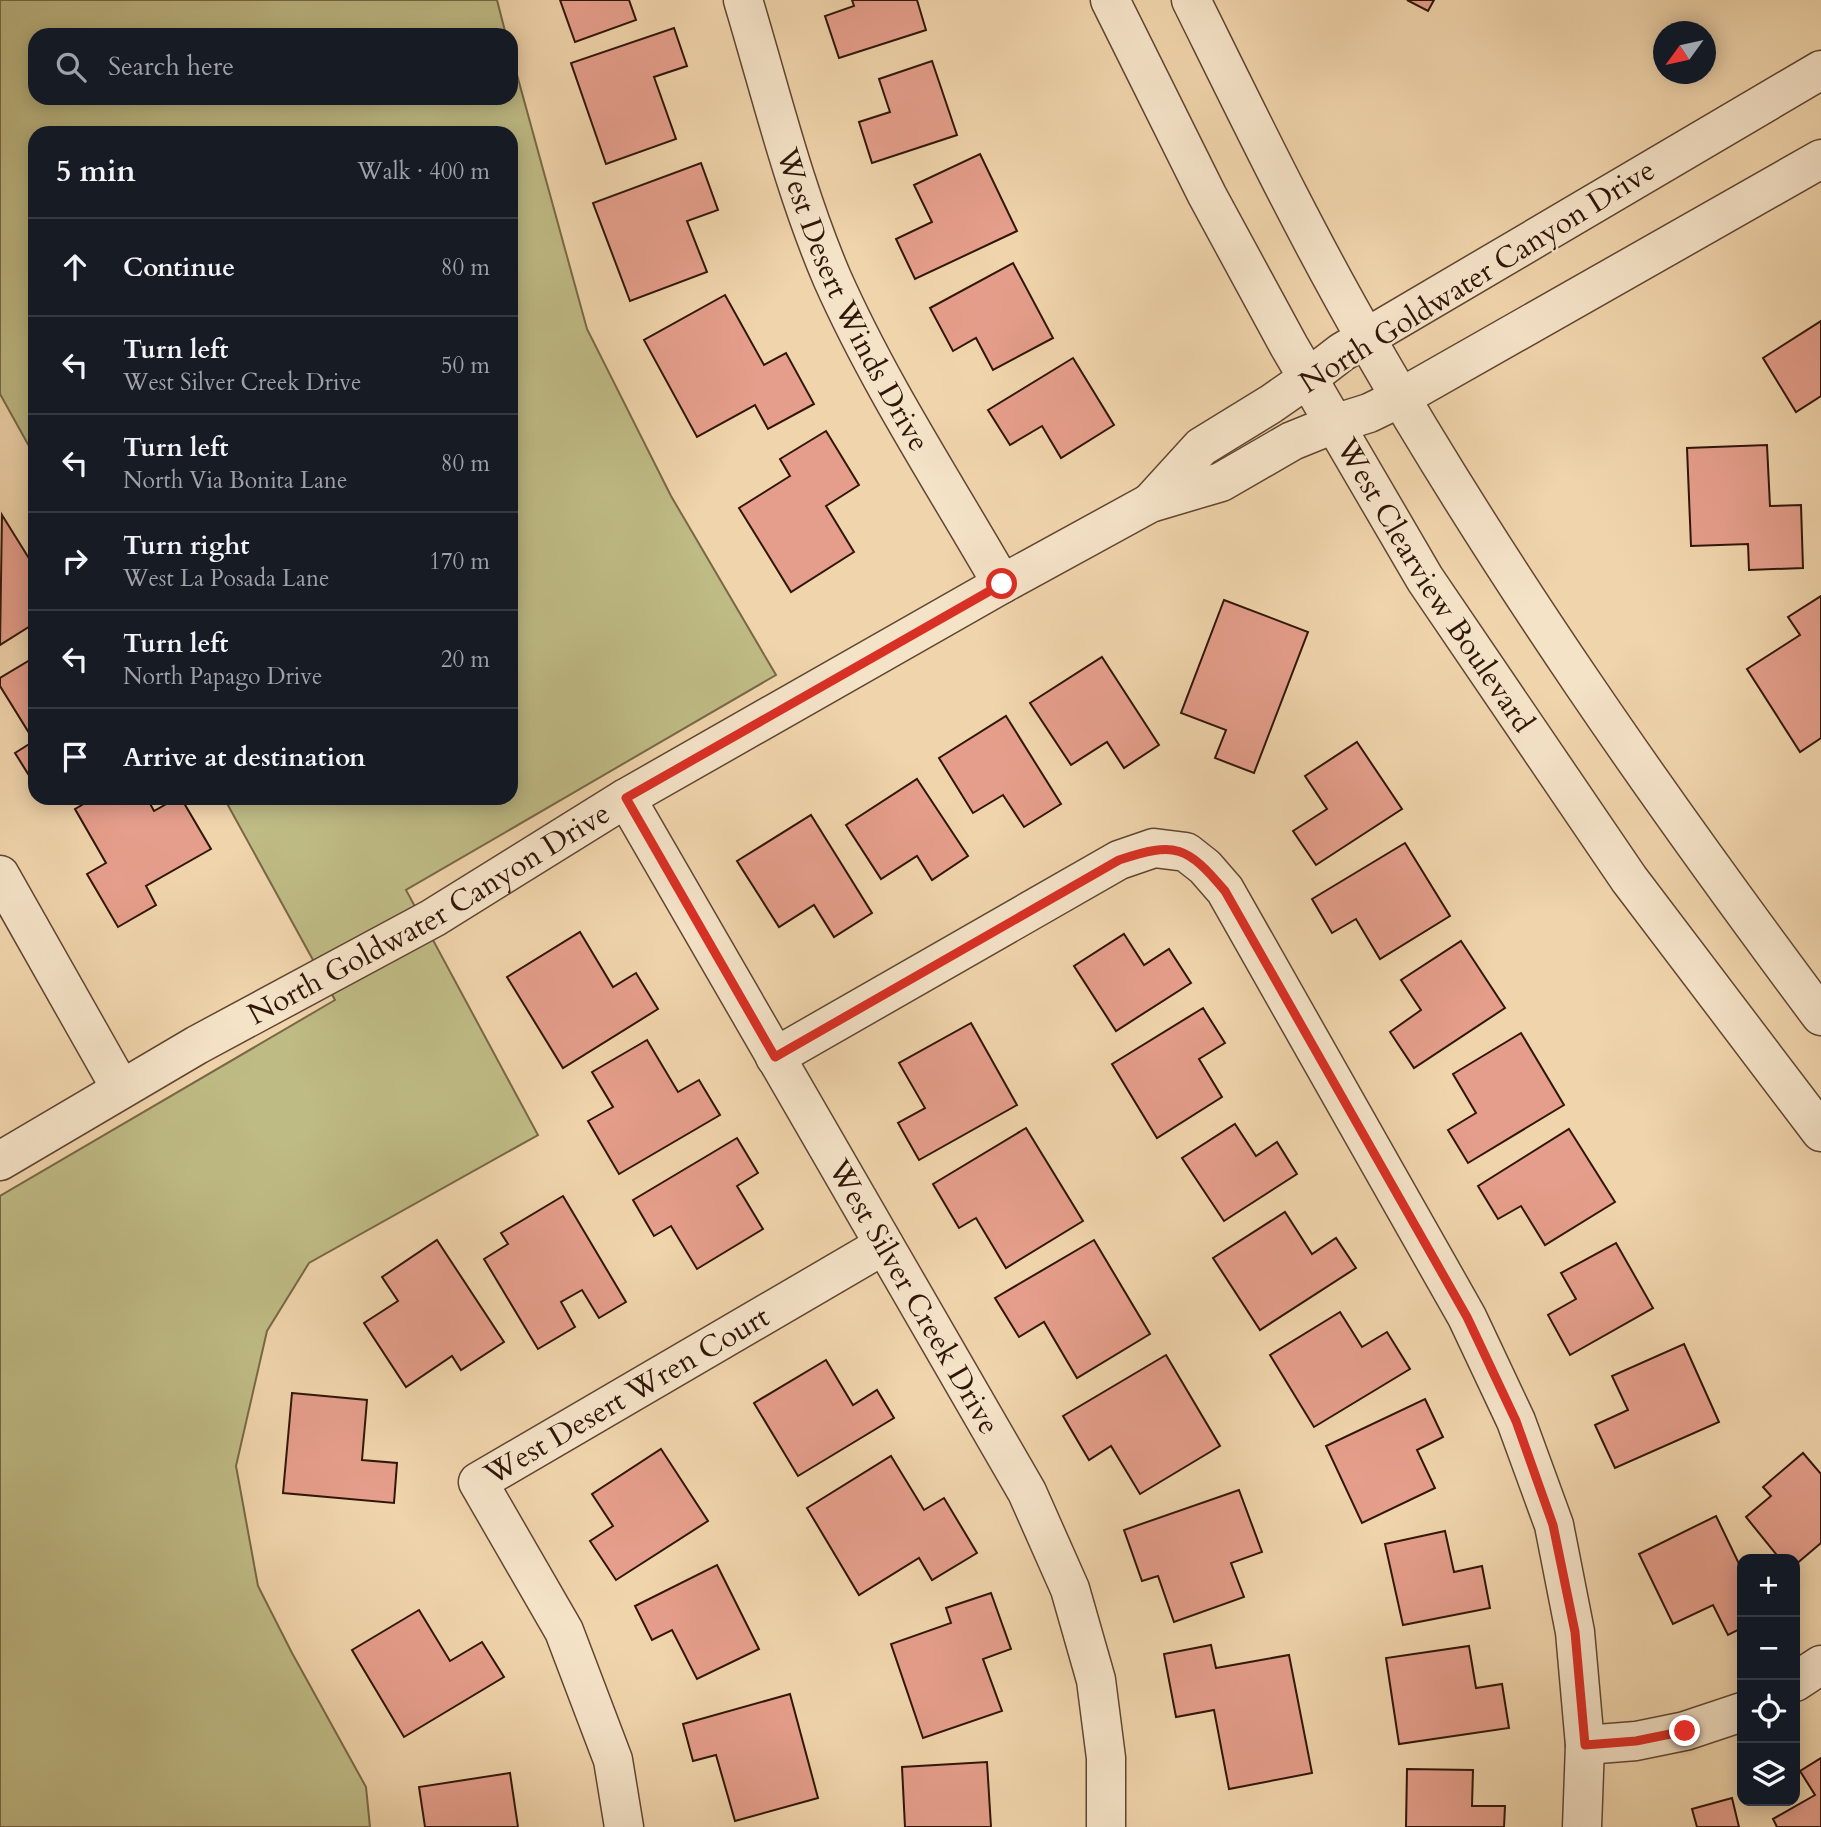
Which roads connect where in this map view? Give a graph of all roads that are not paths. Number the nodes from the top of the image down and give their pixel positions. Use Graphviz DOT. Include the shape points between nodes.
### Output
graph roads {
  1 [pos="743,0"];
  2 [pos="1110,0"];
  3 [pos="1191,0"];
  4 [pos="1821,70"];
  5 [pos="1821,159"];
  6 [pos="1366,339"];
  7 [pos="1307,379"];
  8 [pos="1401,398"];
  9 [pos="1334,424"];
  10 [pos="1150,503"];
  11 [pos="1002,584"];
  12 [pos="626,798"];
  13 [pos="0,875"];
  14 [pos="1821,1016"];
  15 [pos="775,1057"];
  16 [pos="121,1089"];
  17 [pos="1821,1132"];
  18 [pos="0,1161"];
  19 [pos="884,1245"];
  20 [pos="1821,1665"];
  21 [pos="1798,1680"];
  22 [pos="1737,1714"];
  23 [pos="1585,1745"];
  24 [pos="624,1827"];
  25 [pos="1106,1827"];
  26 [pos="1582,1827"];
  1 -- 11 [label="street, West Desert Winds Drive" via="806,209 832,278 875,365"];
  2 -- 7 [label="street, West Clearview Boulevard" via="1207,195"];
  3 -- 6 [label="street"];
  4 -- 6 [label="street, North Goldwater Canyon Drive"];
  5 -- 8 [label="street, North Goldwater Canyon Drive"];
  6 -- 7 [label="street, North Goldwater Canyon Drive"];
  6 -- 8 [label="street"];
  7 -- 9 [label="street, West Clearview Boulevard"];
  7 -- 10 [label="street, North Goldwater Canyon Drive" via="1201,447"];
  8 -- 9 [label="street, North Goldwater Canyon Drive"];
  8 -- 14 [label="street" via="1606,719"];
  9 -- 10 [label="street, North Goldwater Canyon Drive" via="1292,441 1221,482"];
  9 -- 17 [label="street, West Clearview Boulevard" via="1433,590 1599,836"];
  10 -- 11 [label="street, North Goldwater Canyon Drive"];
  11 -- 12 [label="street, North Goldwater Canyon Drive"];
  12 -- 15 [label="street, West Silver Creek Drive"];
  12 -- 16 [label="street, North Goldwater Canyon Drive" via="433,918"];
  13 -- 16 [label="street"];
  15 -- 19 [label="street, West Silver Creek Drive"];
  15 -- 23 [label="street" via="1119,860 1154,848 1186,852 1205,867 1225,891 1467,1317 1516,1421 1553,1525 1575,1632"];
  16 -- 18 [label="street, North Goldwater Canyon Drive"];
  19 -- 24 [label="street, West Desert Wren Court" via="478,1482 564,1631 612,1760"];
  19 -- 25 [label="street, West Silver Creek Drive" via="1027,1492 1070,1589 1096,1680 1106,1758"];
  20 -- 21 [label="street"];
  22 -- 23 [label="street" via="1685,1731"];
  23 -- 26 [label="street"];
}
